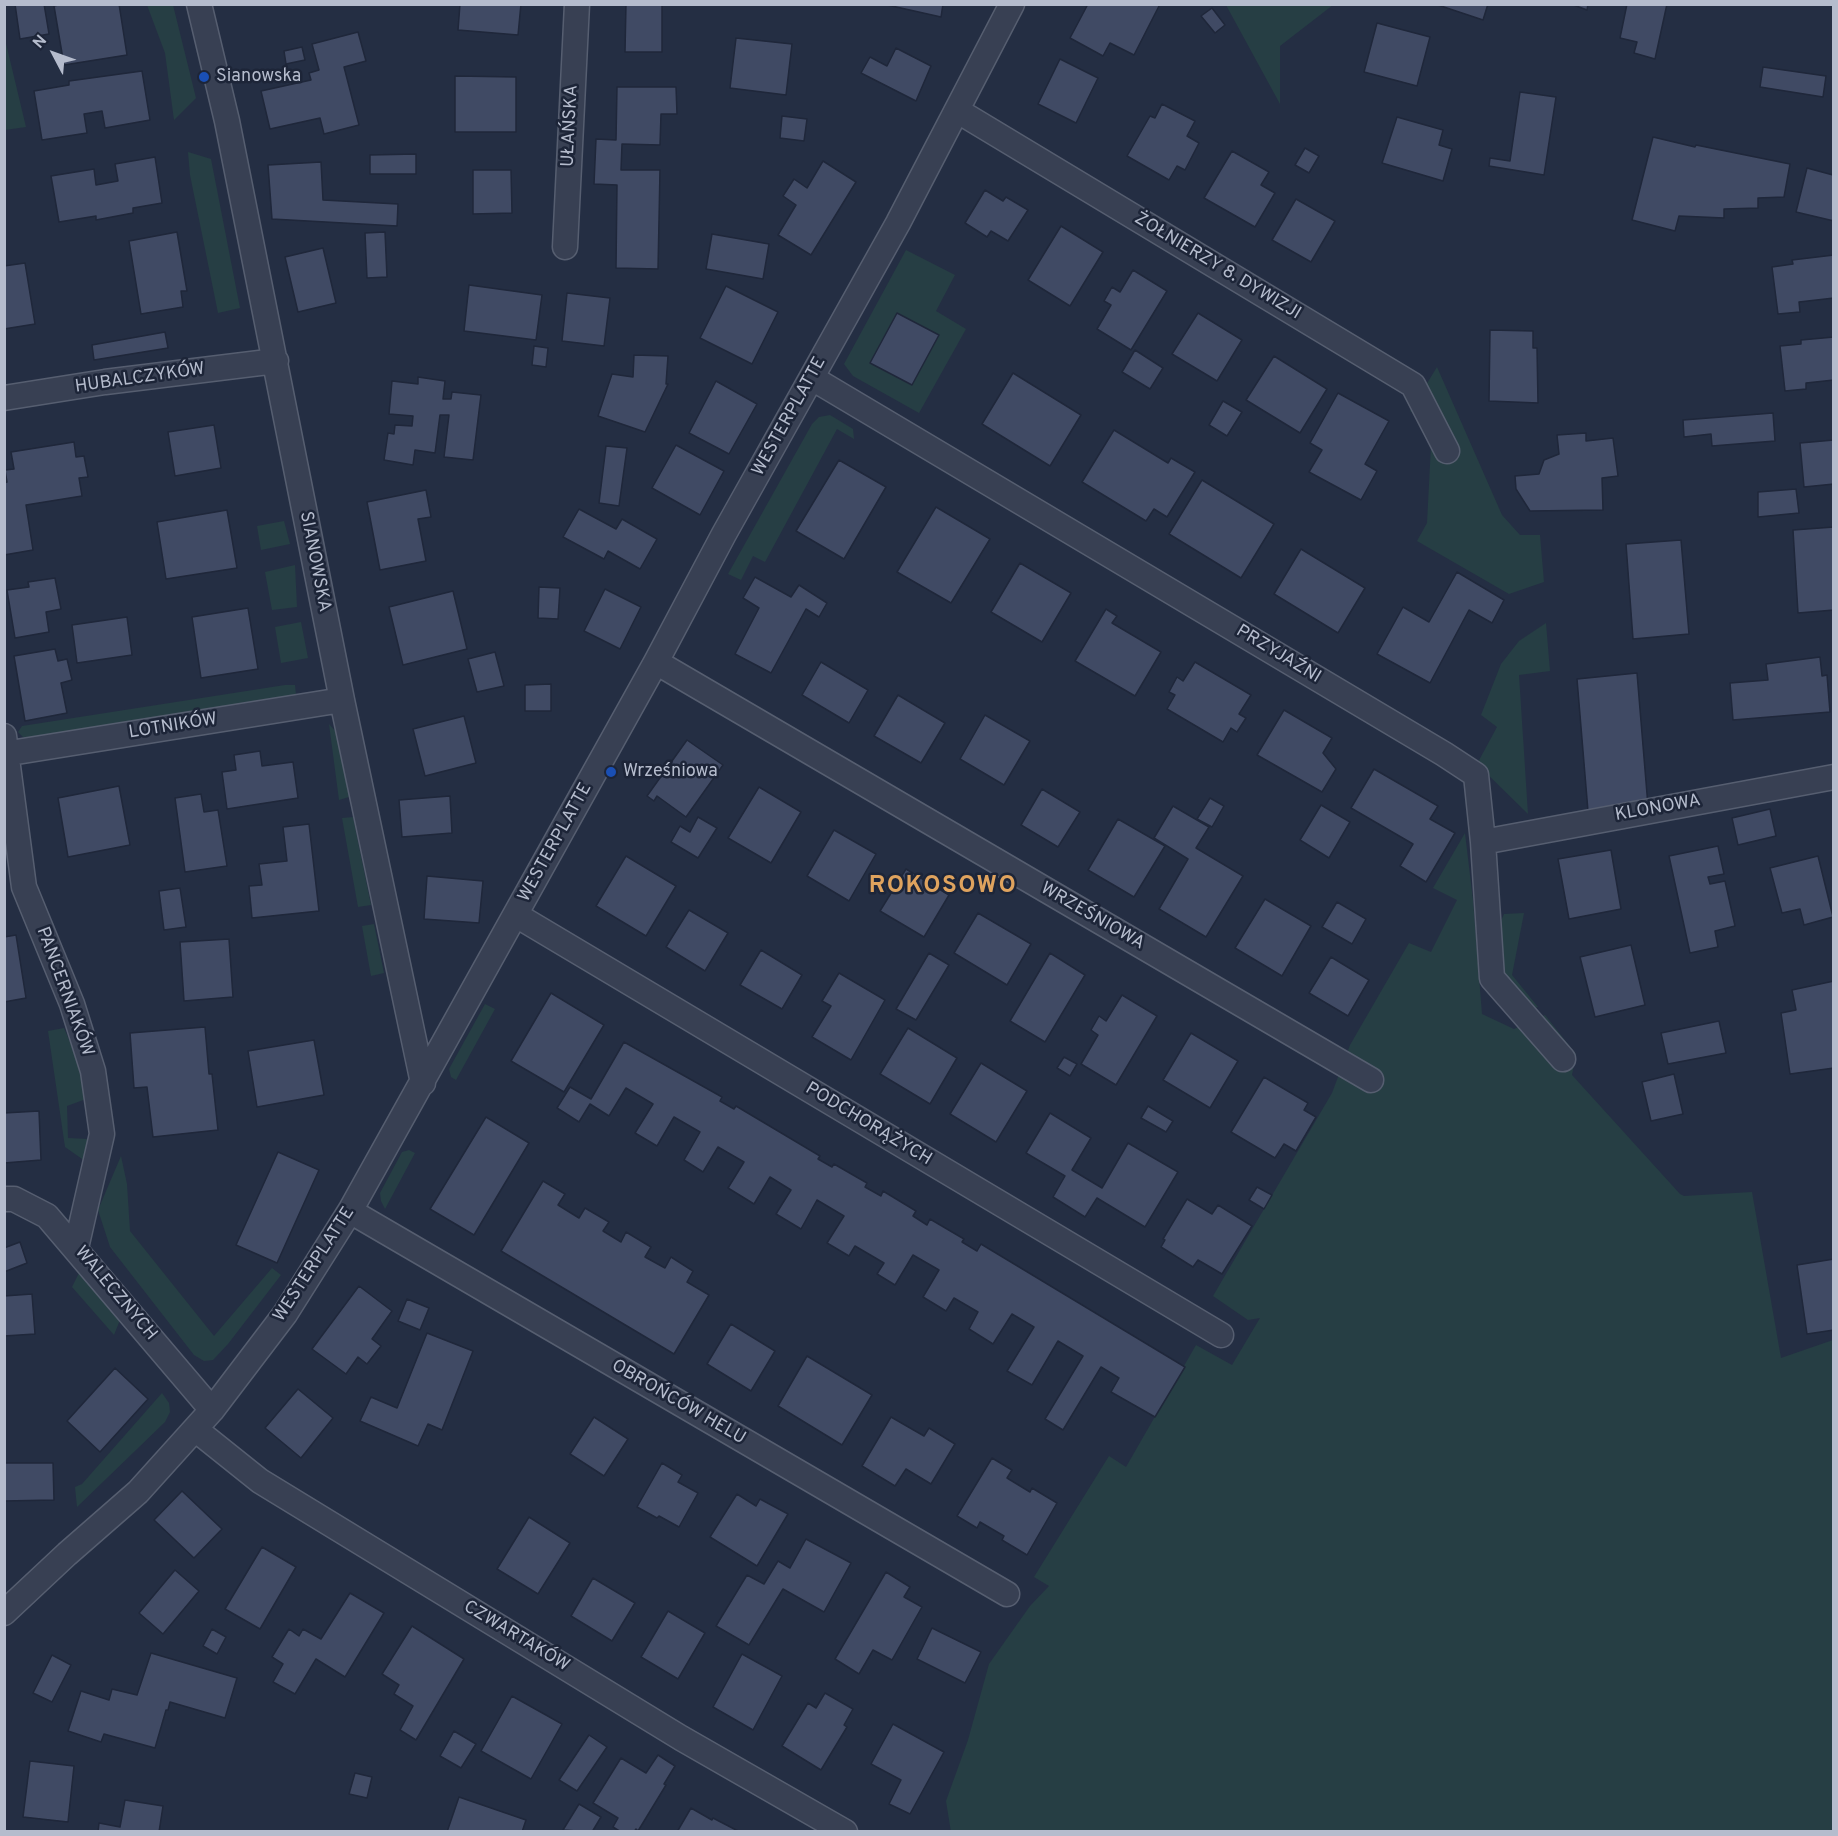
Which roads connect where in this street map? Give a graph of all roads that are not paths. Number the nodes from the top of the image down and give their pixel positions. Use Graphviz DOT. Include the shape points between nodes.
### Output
graph roads {
  1 [pos="199,4"];
  2 [pos="577,4"];
  3 [pos="1012,4"];
  4 [pos="958,111"];
  5 [pos="565,247"];
  6 [pos="276,361"];
  7 [pos="812,378"];
  8 [pos="4,398"];
  9 [pos="1447,451"];
  10 [pos="657,662"];
  11 [pos="342,700"];
  12 [pos="5,748"];
  13 [pos="1833,777"];
  14 [pos="1483,842"];
  15 [pos="516,915"];
  16 [pos="1563,1059"];
  17 [pos="1371,1080"];
  18 [pos="423,1083"];
  19 [pos="4,1199"];
  20 [pos="350,1211"];
  21 [pos="76,1248"];
  22 [pos="1221,1335"];
  23 [pos="212,1410"];
  24 [pos="195,1429"];
  25 [pos="1007,1594"];
  26 [pos="4,1612"];
  27 [pos="845,1832"];
  1 -- 6 [label="street, SIANOWSKA"];
  2 -- 5 [label="street, UŁAŃSKA"];
  3 -- 4 [label="street, WESTERPLATTE"];
  4 -- 7 [label="street, WESTERPLATTE"];
  4 -- 9 [label="street, ŻOŁNIERZY 8. DYWIZJI" via="1413,385"];
  6 -- 8 [label="street, HUBALCZYKÓW"];
  6 -- 11 [label="street, SIANOWSKA"];
  7 -- 10 [label="street, WESTERPLATTE"];
  7 -- 14 [label="street, PRZYJAŹNI" via="1476,775"];
  10 -- 15 [label="street, WESTERPLATTE"];
  10 -- 17 [label="street, WRZEŚNIOWA"];
  11 -- 12 [label="street, LOTNIKÓW"];
  11 -- 18 [label="street, SIANOWSKA"];
  12 -- 21 [label="street, PANCERNIAKÓW" via="24,887 72,1004 93,1071 102,1134"];
  13 -- 14 [label="street, KLONOWA"];
  14 -- 16 [label="street, PRZYJAŹNI" via="1492,978"];
  15 -- 18 [label="street, WESTERPLATTE"];
  15 -- 22 [label="street, PODCHORĄŻYCH"];
  18 -- 20 [label="street, WESTERPLATTE"];
  19 -- 21 [label="street, WALECZNYCH" via="14,1199 47,1216"];
  20 -- 23 [label="street, WESTERPLATTE" via="285,1314"];
  20 -- 25 [label="street, OBROŃCÓW HELU"];
  21 -- 23 [label="street, WALECZNYCH"];
  23 -- 24 [label="street, WESTERPLATTE"];
  24 -- 26 [label="street, WESTERPLATTE" via="138,1492"];
  24 -- 27 [label="street, CZWARTAKÓW" via="260,1481"];
}
